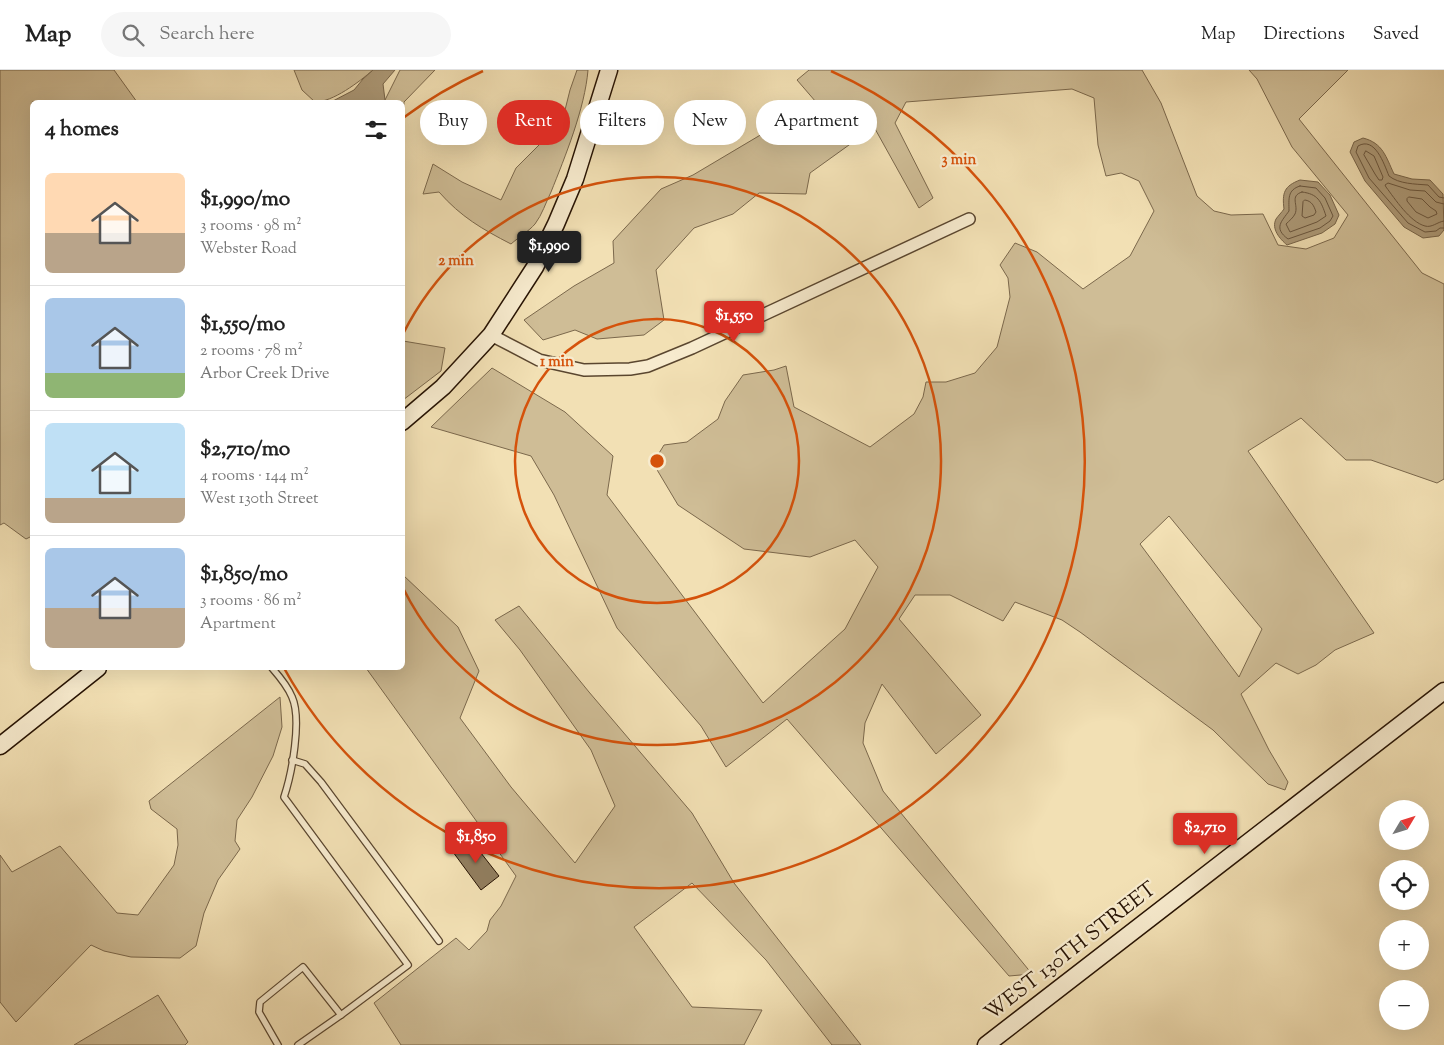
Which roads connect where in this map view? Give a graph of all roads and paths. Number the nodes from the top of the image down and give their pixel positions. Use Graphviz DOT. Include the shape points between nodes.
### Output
graph roads {
  1 [pos="609,70"];
  2 [pos="969,219"];
  3 [pos="491,335"];
  4 [pos="405,419"];
  5 [pos="95,670"];
  6 [pos="273,670"];
  7 [pos="1444,691"];
  8 [pos="0,746"];
  9 [pos="292,760"];
  10 [pos="439,941"];
  11 [pos="341,1015"];
  12 [pos="278,1045"];
  13 [pos="298,1045"];
  14 [pos="986,1045"];
  1 -- 3 [label="main road" via="575,179 556,224 535,267"];
  2 -- 3 [label="street" via="648,366 584,370 539,360"];
  3 -- 4 [label="main road" via="443,387"];
  5 -- 8 [label="main road"];
  6 -- 9 [label="lane" via="292,697 297,718"];
  7 -- 14 [label="main road, WEST 130TH STREET"];
  9 -- 10 [label="lane" via="305,764 321,782"];
  9 -- 11 [label="lane" via="284,797 408,965"];
  11 -- 12 [label="lane" via="303,967 260,1002 259,1012"];
  11 -- 13 [label="lane"];
}
